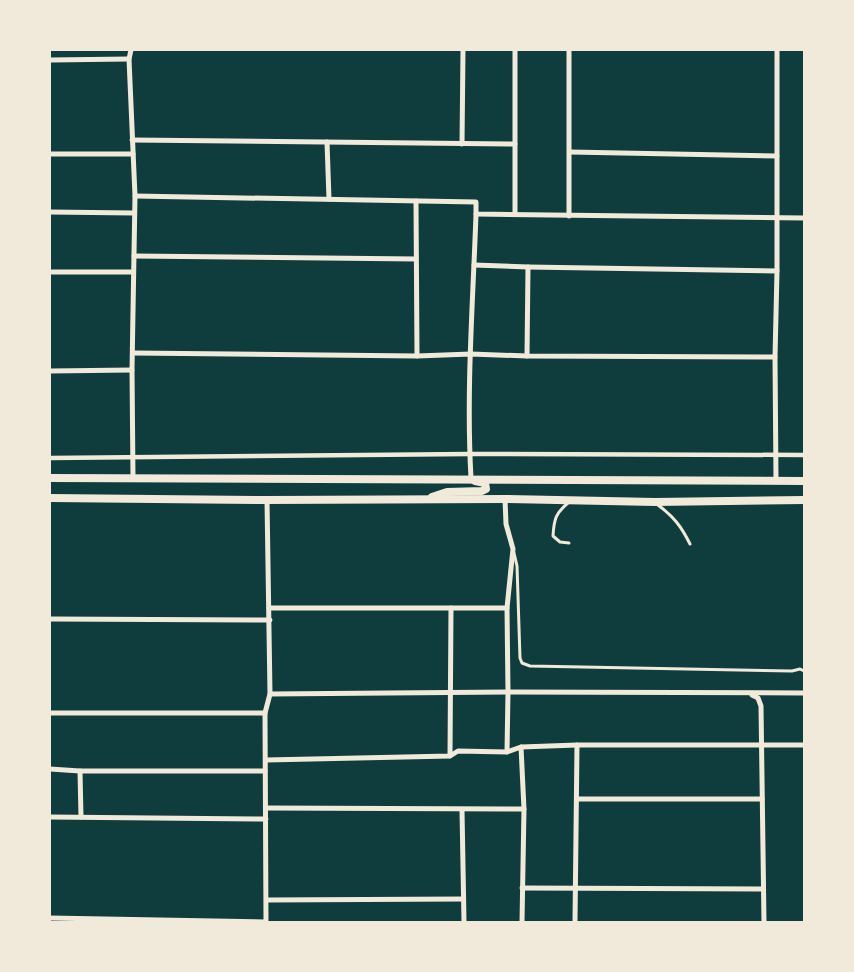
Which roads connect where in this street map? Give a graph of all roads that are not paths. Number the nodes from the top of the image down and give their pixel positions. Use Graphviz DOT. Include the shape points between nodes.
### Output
graph roads {
  1 [pos="131,50"];
  2 [pos="463,50"];
  3 [pos="515,50"];
  4 [pos="569,50"];
  5 [pos="777,50"];
  6 [pos="129,59"];
  7 [pos="50,60"];
  8 [pos="132,140"];
  9 [pos="327,142"];
  10 [pos="462,144"];
  11 [pos="515,144"];
  12 [pos="570,152"];
  13 [pos="50,154"];
  14 [pos="133,154"];
  15 [pos="777,156"];
  16 [pos="135,196"];
  17 [pos="328,199"];
  18 [pos="416,201"];
  19 [pos="50,212"];
  20 [pos="134,213"];
  21 [pos="476,214"];
  22 [pos="515,214"];
  23 [pos="569,216"];
  24 [pos="804,218"];
  25 [pos="778,219"];
  26 [pos="134,256"];
  27 [pos="416,259"];
  28 [pos="474,265"];
  29 [pos="528,267"];
  30 [pos="777,271"];
  31 [pos="50,272"];
  32 [pos="133,272"];
  33 [pos="133,353"];
  34 [pos="471,354"];
  35 [pos="417,356"];
  36 [pos="527,356"];
  37 [pos="775,357"];
  38 [pos="132,370"];
  39 [pos="50,371"];
  40 [pos="470,454"];
  41 [pos="804,455"];
  42 [pos="776,456"];
  43 [pos="50,458"];
  44 [pos="134,458"];
  45 [pos="54,478"];
  46 [pos="134,478"];
  47 [pos="471,478"];
  48 [pos="776,481"];
  49 [pos="804,481"];
  50 [pos="50,483"];
  51 [pos="50,498"];
  52 [pos="426,499"];
  53 [pos="505,499"];
  54 [pos="267,500"];
  55 [pos="804,500"];
  56 [pos="572,501"];
  57 [pos="655,502"];
  58 [pos="569,543"];
  59 [pos="690,544"];
  60 [pos="513,549"];
  61 [pos="269,608"];
  62 [pos="451,608"];
  63 [pos="507,608"];
  64 [pos="50,619"];
  65 [pos="270,620"];
  66 [pos="804,671"];
  67 [pos="450,692"];
  68 [pos="508,692"];
  69 [pos="804,693"];
  70 [pos="270,694"];
  71 [pos="747,694"];
  72 [pos="50,713"];
  73 [pos="265,713"];
  74 [pos="577,745"];
  75 [pos="762,745"];
  76 [pos="804,745"];
  77 [pos="521,747"];
  78 [pos="507,752"];
  79 [pos="450,756"];
  80 [pos="266,759"];
  81 [pos="50,769"];
  82 [pos="81,771"];
  83 [pos="265,771"];
  84 [pos="577,799"];
  85 [pos="762,799"];
  86 [pos="266,808"];
  87 [pos="524,809"];
  88 [pos="462,810"];
  89 [pos="50,817"];
  90 [pos="81,817"];
  91 [pos="266,819"];
  92 [pos="522,888"];
  93 [pos="575,888"];
  94 [pos="763,890"];
  95 [pos="267,900"];
  96 [pos="464,900"];
  97 [pos="50,918"];
  98 [pos="131,921"];
  99 [pos="266,922"];
  100 [pos="464,922"];
  101 [pos="522,922"];
  102 [pos="575,922"];
  103 [pos="764,922"];
  1 -- 6 [label="street"];
  2 -- 10 [label="street"];
  3 -- 11 [label="street"];
  4 -- 12 [label="street"];
  5 -- 15 [label="street"];
  6 -- 7 [label="street"];
  6 -- 8 [label="street"];
  8 -- 9 [label="street"];
  8 -- 14 [label="street"];
  9 -- 10 [label="street"];
  9 -- 17 [label="street"];
  10 -- 11 [label="street"];
  11 -- 22 [label="street"];
  12 -- 15 [label="street"];
  12 -- 23 [label="street"];
  13 -- 14 [label="street"];
  14 -- 16 [label="street"];
  15 -- 25 [label="street"];
  16 -- 17 [label="street"];
  16 -- 20 [label="street"];
  17 -- 18 [label="street"];
  18 -- 21 [label="street" via="476,202"];
  18 -- 27 [label="street"];
  19 -- 20 [label="street"];
  20 -- 26 [label="street"];
  21 -- 22 [label="street"];
  21 -- 28 [label="street"];
  22 -- 23 [label="street"];
  23 -- 25 [label="street"];
  24 -- 25 [label="street"];
  25 -- 30 [label="street"];
  26 -- 27 [label="street"];
  26 -- 32 [label="street"];
  27 -- 35 [label="street"];
  28 -- 29 [label="street"];
  28 -- 34 [label="street"];
  29 -- 30 [label="street"];
  29 -- 36 [label="street"];
  30 -- 37 [label="street"];
  31 -- 32 [label="street"];
  32 -- 33 [label="street"];
  33 -- 35 [label="street"];
  33 -- 38 [label="street"];
  34 -- 35 [label="street"];
  34 -- 36 [label="street"];
  34 -- 40 [label="street"];
  36 -- 37 [label="street"];
  37 -- 42 [label="street"];
  38 -- 39 [label="street"];
  38 -- 44 [label="street"];
  40 -- 42 [label="street"];
  40 -- 44 [label="street"];
  40 -- 47 [label="street"];
  41 -- 42 [label="street"];
  42 -- 48 [label="street"];
  43 -- 44 [label="street"];
  44 -- 46 [label="street"];
  45 -- 46 [label="main road"];
  45 -- 50 [label="main road"];
  46 -- 47 [label="main road"];
  47 -- 48 [label="main road"];
  47 -- 52 [label="main road" via="485,483 486,489 447,492"];
  48 -- 49 [label="main road"];
  51 -- 54 [label="main road"];
  52 -- 53 [label="main road"];
  52 -- 54 [label="main road"];
  53 -- 56 [label="main road"];
  53 -- 60 [label="street"];
  54 -- 61 [label="street"];
  55 -- 57 [label="main road"];
  56 -- 57 [label="main road"];
  56 -- 58 [label="lane" via="558,511 554,525 554,536"];
  57 -- 59 [label="lane" via="681,527"];
  60 -- 63 [label="street"];
  60 -- 66 [label="lane" via="522,663"];
  61 -- 62 [label="street"];
  61 -- 65 [label="street"];
  62 -- 63 [label="street"];
  62 -- 67 [label="street"];
  63 -- 68 [label="street"];
  64 -- 65 [label="street"];
  65 -- 70 [label="street"];
  67 -- 68 [label="street"];
  67 -- 70 [label="street"];
  67 -- 79 [label="street"];
  68 -- 71 [label="street"];
  68 -- 78 [label="street"];
  69 -- 71 [label="street"];
  70 -- 73 [label="street"];
  71 -- 75 [label="street" via="758,698 761,706"];
  72 -- 73 [label="street"];
  73 -- 80 [label="street"];
  74 -- 75 [label="street"];
  74 -- 77 [label="street"];
  74 -- 84 [label="street"];
  75 -- 76 [label="street"];
  75 -- 85 [label="street"];
  77 -- 78 [label="street"];
  77 -- 87 [label="street"];
  78 -- 79 [label="street" via="458,751"];
  79 -- 80 [label="street"];
  80 -- 83 [label="street"];
  81 -- 82 [label="street"];
  82 -- 83 [label="street"];
  82 -- 90 [label="street"];
  83 -- 86 [label="street"];
  84 -- 85 [label="street"];
  84 -- 93 [label="street"];
  85 -- 94 [label="street"];
  86 -- 88 [label="street"];
  86 -- 91 [label="street"];
  87 -- 88 [label="street"];
  87 -- 92 [label="street"];
  88 -- 96 [label="street"];
  89 -- 90 [label="street"];
  90 -- 91 [label="street"];
  91 -- 95 [label="street"];
  92 -- 93 [label="street"];
  92 -- 101 [label="street"];
  93 -- 94 [label="street"];
  93 -- 102 [label="street"];
  94 -- 103 [label="street"];
  95 -- 96 [label="street"];
  95 -- 99 [label="street"];
  96 -- 100 [label="street"];
  97 -- 98 [label="street"];
  98 -- 99 [label="street"];
}
